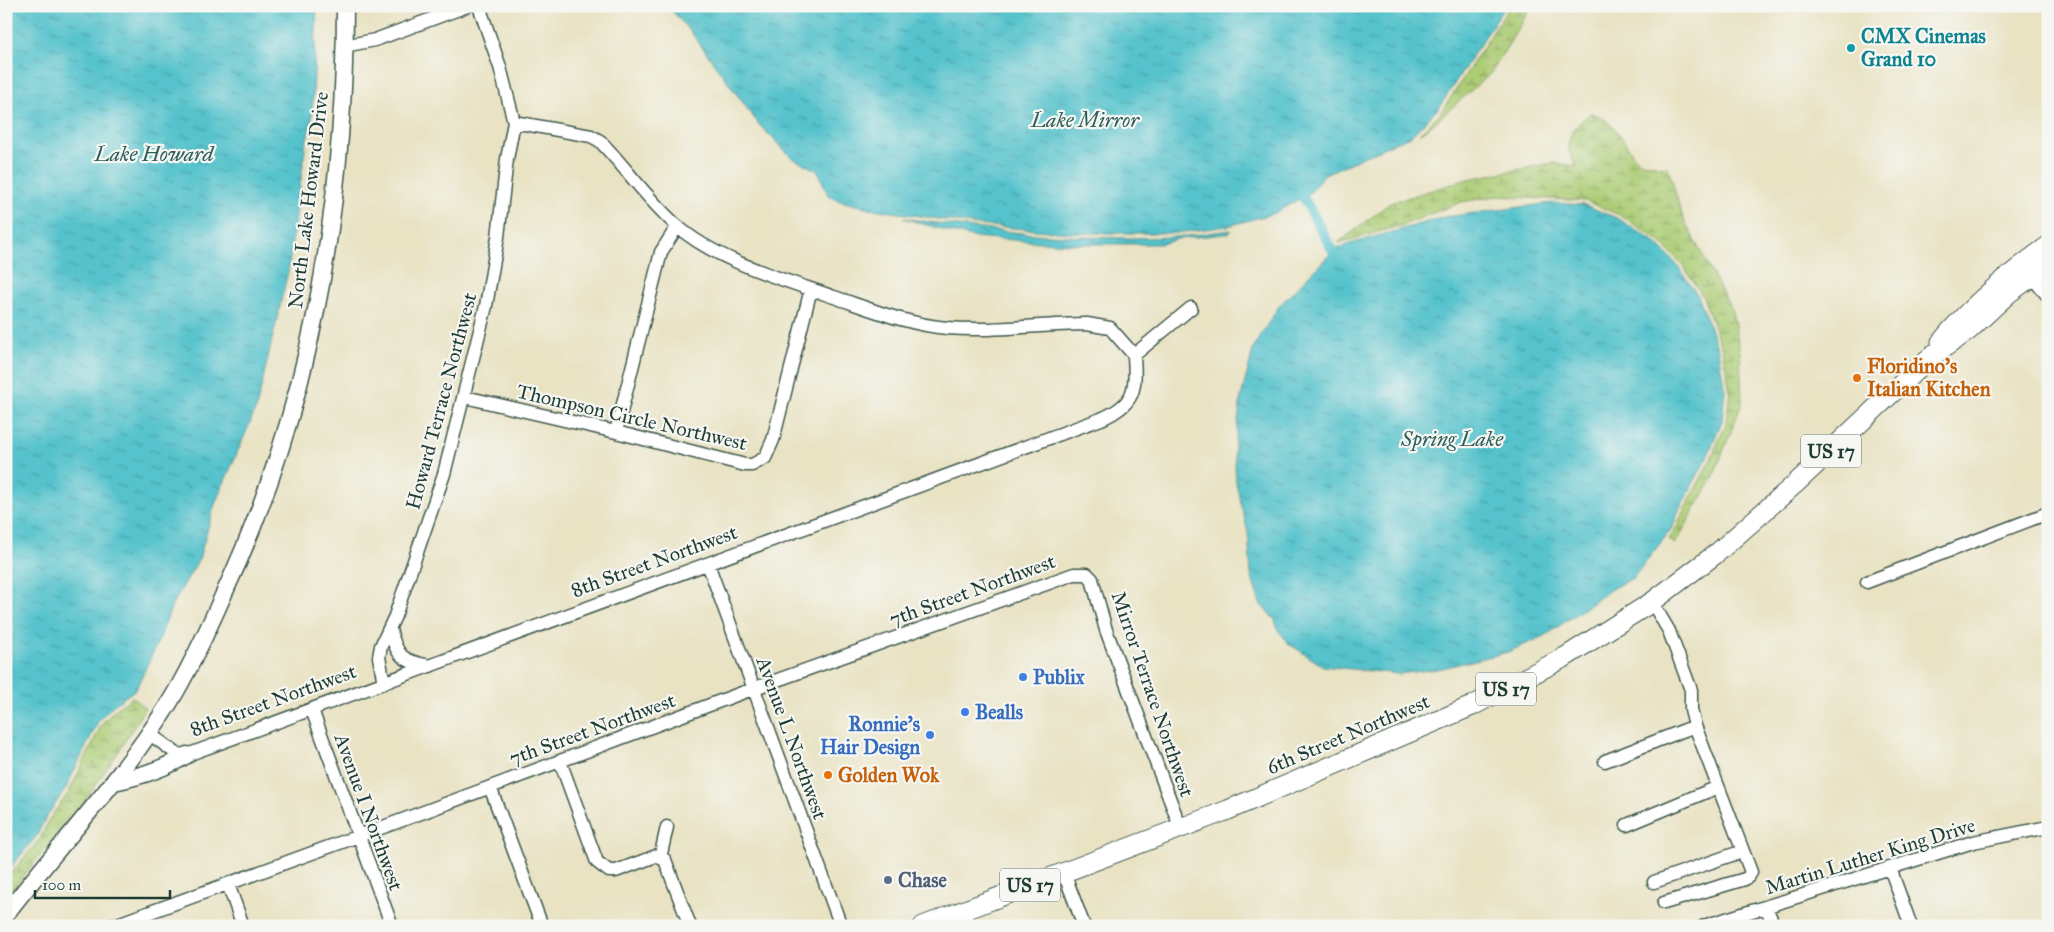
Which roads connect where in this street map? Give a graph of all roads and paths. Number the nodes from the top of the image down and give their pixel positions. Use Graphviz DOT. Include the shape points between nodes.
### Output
graph roads {
  1 [pos="345,6"];
  2 [pos="467,6"];
  3 [pos="479,6"];
  4 [pos="344,46"];
  5 [pos="514,122"];
  6 [pos="677,227"];
  7 [pos="2048,246"];
  8 [pos="2041,269"];
  9 [pos="811,288"];
  10 [pos="2048,296"];
  11 [pos="1191,308"];
  12 [pos="1134,355"];
  13 [pos="1928,359"];
  14 [pos="465,397"];
  15 [pos="616,432"];
  16 [pos="2048,513"];
  17 [pos="708,564"];
  18 [pos="1086,574"];
  19 [pos="1867,582"];
  20 [pos="1652,602"];
  21 [pos="390,628"];
  22 [pos="430,666"];
  23 [pos="384,683"];
  24 [pos="755,688"];
  25 [pos="312,710"];
  26 [pos="1695,726"];
  27 [pos="150,734"];
  28 [pos="187,755"];
  29 [pos="560,761"];
  30 [pos="1605,761"];
  31 [pos="114,782"];
  32 [pos="490,787"];
  33 [pos="1718,787"];
  34 [pos="1627,825"];
  35 [pos="667,827"];
  36 [pos="2048,827"];
  37 [pos="1181,829"];
  38 [pos="359,836"];
  39 [pos="1743,851"];
  40 [pos="660,858"];
  41 [pos="1890,868"];
  42 [pos="1064,873"];
  43 [pos="1654,882"];
  44 [pos="228,884"];
  45 [pos="1664,903"];
  46 [pos="1766,907"];
  47 [pos="6,914"];
  48 [pos="966,918"];
  49 [pos="1911,925"];
  50 [pos="112,926"];
  51 [pos="243,926"];
  52 [pos="392,926"];
  53 [pos="542,926"];
  54 [pos="690,926"];
  55 [pos="841,926"];
  56 [pos="923,926"];
  57 [pos="1084,926"];
  58 [pos="1704,926"];
  59 [pos="1774,926"];
  1 -- 4 [label="main road, North Lake Howard Drive"];
  2 -- 4 [label="street" via="375,40"];
  3 -- 5 [label="street"];
  4 -- 27 [label="main road, North Lake Howard Drive" via="342,111 330,230 303,374 270,482 238,564 188,670"];
  5 -- 6 [label="street" via="591,136 600,141"];
  5 -- 14 [label="street, Howard Terrace Northwest" via="486,306"];
  6 -- 9 [label="street" via="737,262"];
  6 -- 15 [label="street" via="661,252"];
  7 -- 13 [label="highway, US 17" via="1958,321"];
  8 -- 10 [label="street"];
  8 -- 13 [label="highway, US 17" via="1968,331"];
  9 -- 12 [label="street" via="924,325 963,329 1087,324 1110,328"];
  9 -- 15 [label="street, Thompson Circle Northwest" via="773,440 765,458 745,465"];
  11 -- 12 [label="street"];
  12 -- 17 [label="street, 8th Street Northwest" via="1135,385 1130,398 1113,414"];
  13 -- 20 [label="highway, 6th Street Northwest / US 17" via="1756,519"];
  14 -- 15 [label="street, Thompson Circle Northwest"];
  14 -- 21 [label="street, Howard Terrace Northwest" via="439,490"];
  16 -- 19 [label="street"];
  17 -- 22 [label="street, 8th Street Northwest"];
  17 -- 24 [label="street, Avenue L Northwest"];
  18 -- 24 [label="street, 7th Street Northwest" via="1066,575"];
  18 -- 37 [label="street, Mirror Terrace Northwest" via="1095,586 1106,630"];
  20 -- 26 [label="street" via="1669,631 1692,690 1691,710"];
  20 -- 37 [label="highway, 6th Street Northwest / US 17" via="1555,663 1487,698"];
  21 -- 22 [label="street" via="395,648 406,660"];
  21 -- 23 [label="street, Howard Terrace Northwest" via="379,657"];
  22 -- 23 [label="street, 8th Street Northwest"];
  23 -- 25 [label="street, 8th Street Northwest"];
  24 -- 29 [label="street, 7th Street Northwest"];
  24 -- 55 [label="street, Avenue L Northwest"];
  25 -- 28 [label="street, 8th Street Northwest"];
  25 -- 38 [label="street, Avenue I Northwest"];
  26 -- 30 [label="street"];
  26 -- 33 [label="street"];
  27 -- 28 [label="street, 8th Street Northwest" via="177,754"];
  27 -- 31 [label="main road, North Lake Howard Drive"];
  28 -- 31 [label="main road" via="178,761"];
  29 -- 32 [label="street, 7th Street Northwest"];
  29 -- 40 [label="street" via="592,849 603,868 616,871 656,856"];
  31 -- 47 [label="main road, North Lake Howard Drive"];
  32 -- 38 [label="street, 7th Street Northwest"];
  32 -- 53 [label="street"];
  33 -- 34 [label="street"];
  33 -- 39 [label="street"];
  35 -- 40 [label="street"];
  36 -- 41 [label="street, Martin Luther King Drive" via="1974,842"];
  37 -- 42 [label="highway, 6th Street Northwest / US 17"];
  38 -- 44 [label="street, 7th Street Northwest"];
  38 -- 52 [label="street, Avenue I Northwest"];
  39 -- 43 [label="street"];
  39 -- 45 [label="street" via="1750,876"];
  40 -- 54 [label="street" via="668,866"];
  41 -- 46 [label="street, Martin Luther King Drive"];
  41 -- 49 [label="street"];
  42 -- 48 [label="highway, 6th Street Northwest / US 17"];
  42 -- 57 [label="street"];
  44 -- 50 [label="street, 7th Street Northwest"];
  44 -- 51 [label="street"];
  46 -- 58 [label="street, Martin Luther King Drive"];
  46 -- 59 [label="street"];
  48 -- 56 [label="highway, 6th Street Northwest / US 17"];
}
